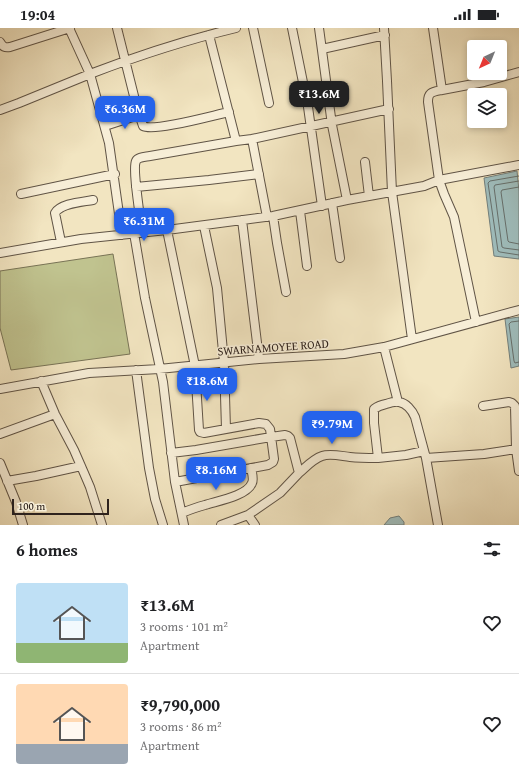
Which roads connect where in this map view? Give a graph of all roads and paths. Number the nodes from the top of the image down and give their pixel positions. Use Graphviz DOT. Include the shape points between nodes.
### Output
graph roads {
  1 [pos="70,28"];
  2 [pos="116,28"];
  3 [pos="253,28"];
  4 [pos="292,28"];
  5 [pos="319,28"];
  6 [pos="433,28"];
  7 [pos="231,29"];
  8 [pos="384,32"];
  9 [pos="209,35"];
  10 [pos="0,42"];
  11 [pos="322,49"];
  12 [pos="125,61"];
  13 [pos="519,72"];
  14 [pos="90,74"];
  15 [pos="442,90"];
  16 [pos="270,103"];
  17 [pos="0,110"];
  18 [pos="388,110"];
  19 [pos="229,112"];
  20 [pos="140,115"];
  21 [pos="332,122"];
  22 [pos="104,126"];
  23 [pos="311,126"];
  24 [pos="252,139"];
  25 [pos="236,141"];
  26 [pos="365,162"];
  27 [pos="519,165"];
  28 [pos="114,174"];
  29 [pos="259,174"];
  30 [pos="439,180"];
  31 [pos="136,187"];
  32 [pos="392,192"];
  33 [pos="21,194"];
  34 [pos="369,196"];
  35 [pos="94,200"];
  36 [pos="347,200"];
  37 [pos="332,203"];
  38 [pos="322,206"];
  39 [pos="300,211"];
  40 [pos="270,216"];
  41 [pos="242,220"];
  42 [pos="204,226"];
  43 [pos="167,230"];
  44 [pos="138,233"];
  45 [pos="122,235"];
  46 [pos="61,242"];
  47 [pos="0,253"];
  48 [pos="340,258"];
  49 [pos="307,266"];
  50 [pos="286,292"];
  51 [pos="519,310"];
  52 [pos="476,322"];
  53 [pos="412,339"];
  54 [pos="384,347"];
  55 [pos="259,359"];
  56 [pos="224,362"];
  57 [pos="195,366"];
  58 [pos="159,369"];
  59 [pos="136,370"];
  60 [pos="41,382"];
  61 [pos="0,389"];
  62 [pos="398,402"];
  63 [pos="482,406"];
  64 [pos="55,414"];
  65 [pos="517,421"];
  66 [pos="226,429"];
  67 [pos="0,434"];
  68 [pos="271,437"];
  69 [pos="516,449"];
  70 [pos="171,453"];
  71 [pos="425,454"];
  72 [pos="378,458"];
  73 [pos="0,463"];
  74 [pos="81,466"];
  75 [pos="251,468"];
  76 [pos="519,470"];
  77 [pos="300,473"];
  78 [pos="7,481"];
  79 [pos="175,482"];
  80 [pos="182,513"];
  81 [pos="248,515"];
  82 [pos="22,525"];
  83 [pos="102,525"];
  84 [pos="163,525"];
  85 [pos="184,525"];
  86 [pos="221,525"];
  87 [pos="255,525"];
  88 [pos="438,525"];
  1 -- 10 [label="street" via="10,48 2,46"];
  1 -- 14 [label="street"];
  2 -- 12 [label="street"];
  3 -- 16 [label="street"];
  4 -- 23 [label="street"];
  5 -- 11 [label="street"];
  6 -- 15 [label="street"];
  7 -- 9 [label="street"];
  8 -- 11 [label="street"];
  8 -- 18 [label="street"];
  9 -- 12 [label="street"];
  9 -- 19 [label="street"];
  11 -- 21 [label="street"];
  12 -- 14 [label="street"];
  12 -- 20 [label="street"];
  13 -- 15 [label="street"];
  14 -- 17 [label="street"];
  14 -- 22 [label="street"];
  15 -- 30 [label="street" via="428,95"];
  18 -- 21 [label="street"];
  18 -- 32 [label="street"];
  19 -- 20 [label="street" via="147,128 143,126"];
  19 -- 25 [label="street"];
  20 -- 22 [label="street"];
  21 -- 23 [label="street"];
  21 -- 36 [label="street"];
  22 -- 28 [label="street"];
  23 -- 24 [label="street"];
  23 -- 38 [label="street"];
  24 -- 25 [label="street"];
  24 -- 29 [label="street"];
  25 -- 31 [label="street" via="140,158 135,162"];
  26 -- 34 [label="street"];
  27 -- 30 [label="street"];
  28 -- 33 [label="street"];
  28 -- 45 [label="street"];
  29 -- 31 [label="street"];
  29 -- 40 [label="street"];
  30 -- 32 [label="street" via="424,186"];
  30 -- 52 [label="street" via="454,217"];
  31 -- 44 [label="street"];
  32 -- 34 [label="street"];
  32 -- 53 [label="street"];
  34 -- 36 [label="street"];
  35 -- 46 [label="street" via="65,206 56,211"];
  36 -- 37 [label="street"];
  37 -- 38 [label="street"];
  37 -- 48 [label="street"];
  38 -- 39 [label="street"];
  39 -- 40 [label="street"];
  39 -- 49 [label="street"];
  40 -- 41 [label="street"];
  40 -- 50 [label="street"];
  41 -- 42 [label="street"];
  41 -- 55 [label="street"];
  42 -- 43 [label="street"];
  42 -- 56 [label="street" via="216,288"];
  43 -- 44 [label="street"];
  43 -- 57 [label="street"];
  44 -- 45 [label="street"];
  44 -- 58 [label="street" via="144,298"];
  45 -- 46 [label="street"];
  46 -- 47 [label="street"];
  51 -- 52 [label="street, SWARNAMOYEE ROAD"];
  52 -- 53 [label="street, SWARNAMOYEE ROAD"];
  53 -- 54 [label="street, SWARNAMOYEE ROAD"];
  54 -- 55 [label="street, SWARNAMOYEE ROAD" via="344,354"];
  54 -- 62 [label="street"];
  55 -- 56 [label="street, SWARNAMOYEE ROAD"];
  56 -- 57 [label="street, SWARNAMOYEE ROAD"];
  56 -- 66 [label="street"];
  57 -- 58 [label="street, SWARNAMOYEE ROAD"];
  57 -- 66 [label="street" via="200,432"];
  58 -- 59 [label="street, SWARNAMOYEE ROAD"];
  58 -- 70 [label="street" via="163,382"];
  59 -- 60 [label="street, SWARNAMOYEE ROAD" via="89,373"];
  59 -- 84 [label="street" via="149,468"];
  60 -- 61 [label="street, SWARNAMOYEE ROAD"];
  60 -- 64 [label="street"];
  62 -- 71 [label="street" via="413,412"];
  62 -- 72 [label="street" via="380,405 374,409"];
  63 -- 65 [label="street" via="512,403 515,406"];
  64 -- 67 [label="street"];
  64 -- 74 [label="street"];
  65 -- 69 [label="street"];
  66 -- 68 [label="street" via="263,423 269,428"];
  68 -- 70 [label="street"];
  68 -- 75 [label="street" via="273,462"];
  68 -- 77 [label="street" via="285,435 290,438"];
  69 -- 71 [label="street" via="484,454"];
  69 -- 76 [label="street"];
  70 -- 79 [label="street"];
  71 -- 72 [label="street"];
  71 -- 88 [label="street"];
  72 -- 77 [label="street" via="325,455"];
  73 -- 78 [label="street"];
  74 -- 78 [label="street"];
  74 -- 83 [label="street"];
  75 -- 79 [label="street"];
  75 -- 80 [label="street" via="253,479 248,489 238,495"];
  77 -- 81 [label="street" via="280,492"];
  78 -- 82 [label="street"];
  79 -- 80 [label="street"];
  80 -- 85 [label="street"];
  81 -- 86 [label="street"];
  81 -- 87 [label="street"];
}
